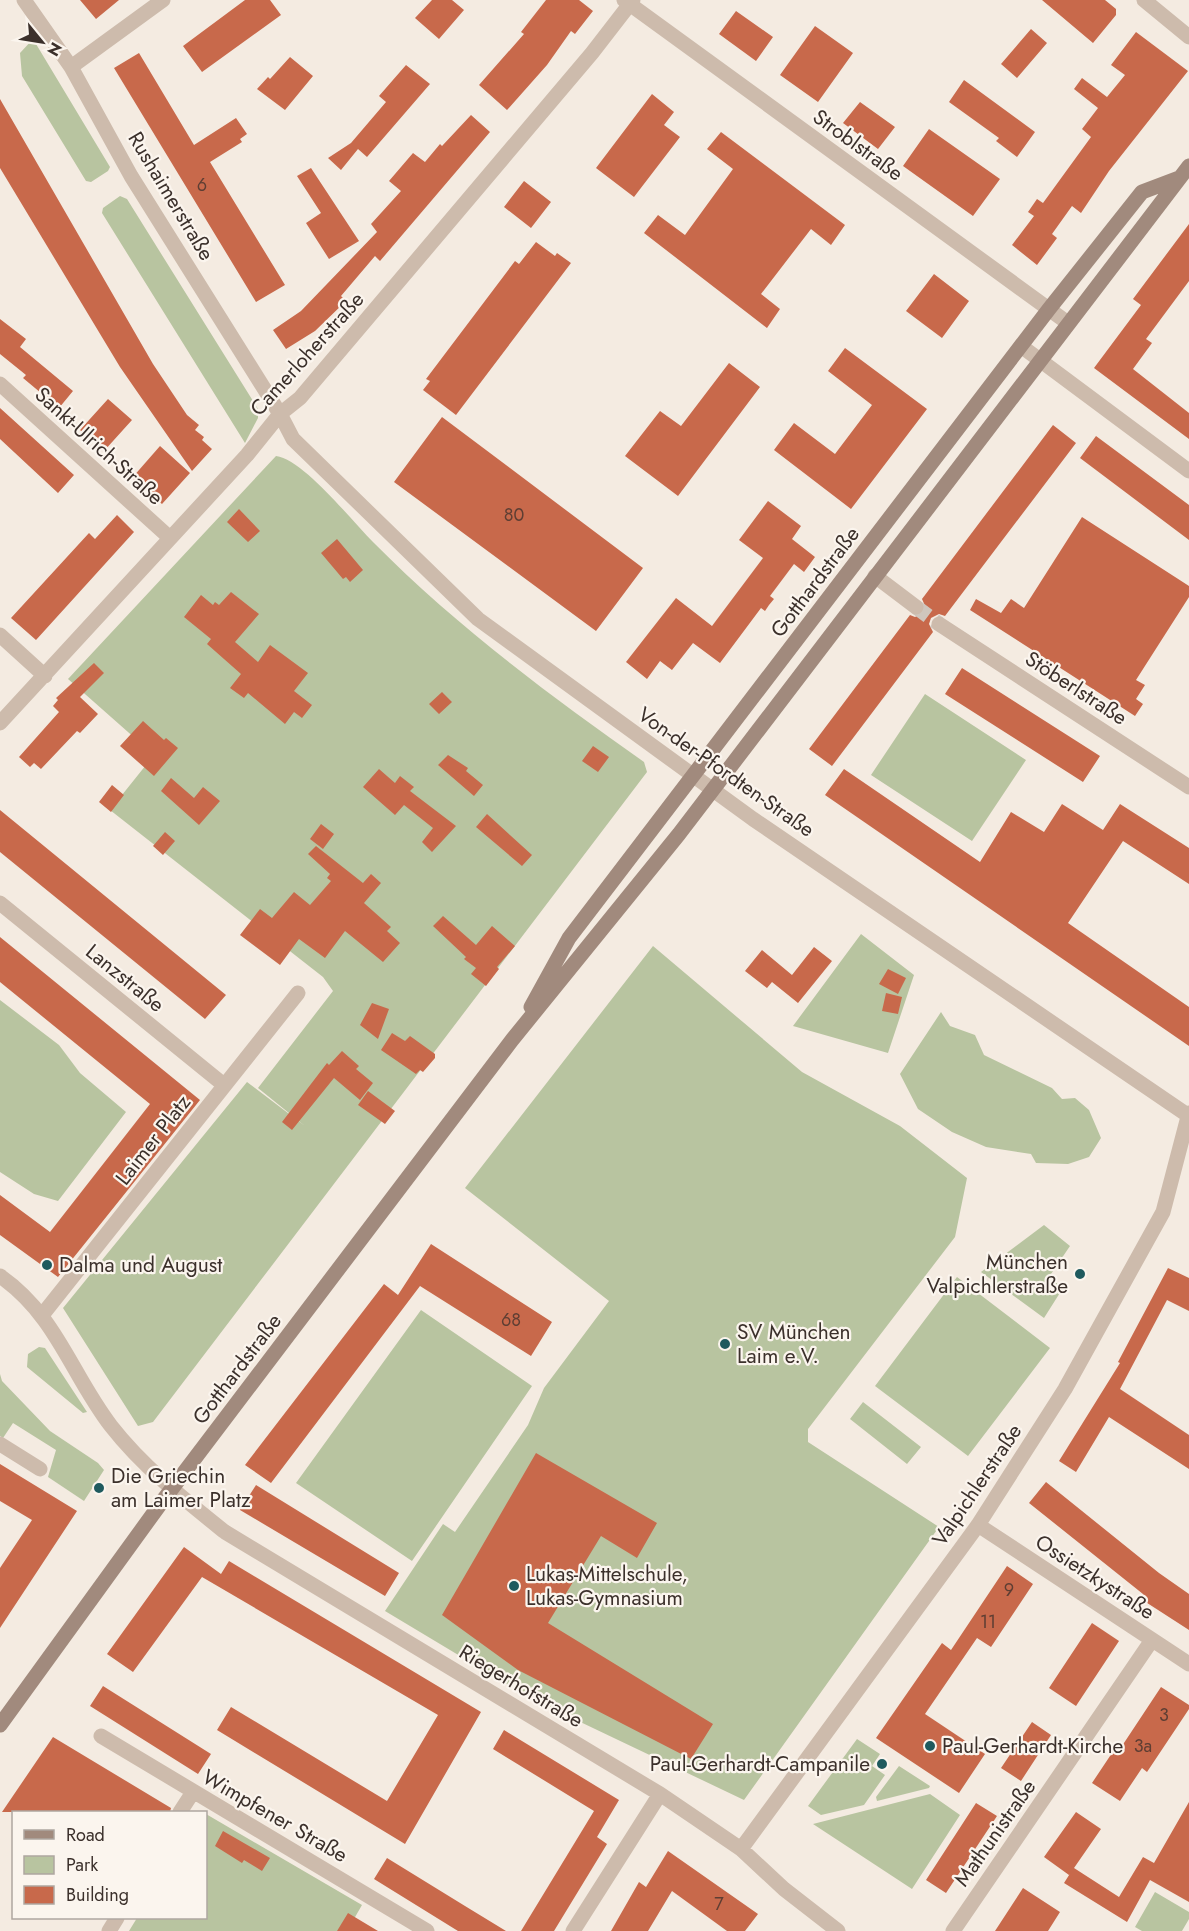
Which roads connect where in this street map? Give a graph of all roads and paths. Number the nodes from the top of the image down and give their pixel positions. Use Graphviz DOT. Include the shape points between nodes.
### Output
graph roads {
  1 [pos="24,0"];
  2 [pos="164,0"];
  3 [pos="1144,0"];
  4 [pos="629,2"];
  5 [pos="1189,37"];
  6 [pos="71,67"];
  7 [pos="1185,172"];
  8 [pos="1049,309"];
  9 [pos="1068,322"];
  10 [pos="1021,346"];
  11 [pos="1039,360"];
  12 [pos="0,384"];
  13 [pos="280,414"];
  14 [pos="1189,471"];
  15 [pos="170,538"];
  16 [pos="875,576"];
  17 [pos="916,607"];
  18 [pos="939,624"];
  19 [pos="0,635"];
  20 [pos="45,676"];
  21 [pos="0,723"];
  22 [pos="694,776"];
  23 [pos="1189,788"];
  24 [pos="712,790"];
  25 [pos="0,903"];
  26 [pos="298,993"];
  27 [pos="512,1040"];
  28 [pos="224,1085"];
  29 [pos="1189,1115"];
  30 [pos="0,1276"];
  31 [pos="43,1314"];
  32 [pos="0,1444"];
  33 [pos="40,1469"];
  34 [pos="172,1489"];
  35 [pos="978,1525"];
  36 [pos="1152,1640"];
  37 [pos="1189,1665"];
  38 [pos="0,1725"];
  39 [pos="101,1736"];
  40 [pos="193,1792"];
  41 [pos="660,1794"];
  42 [pos="181,1811"];
  43 [pos="741,1848"];
  44 [pos="427,1931"];
  45 [pos="573,1931"];
  46 [pos="838,1931"];
  47 [pos="953,1931"];
  1 -- 6 [label="street, Rushaimerstraße"];
  2 -- 6 [label="street"];
  3 -- 5 [label="street"];
  4 -- 8 [label="street, Stroblstraße"];
  4 -- 13 [label="street, Camerloherstraße" via="300,398"];
  6 -- 13 [label="street, Rushaimerstraße" via="131,176"];
  7 -- 8 [label="street, Gotthardstraße" via="1142,192"];
  7 -- 9 [label="street, Gotthardstraße"];
  8 -- 9 [label="street, Stroblstraße"];
  8 -- 10 [label="street, Gotthardstraße"];
  9 -- 11 [label="street, Gotthardstraße"];
  10 -- 11 [label="street"];
  10 -- 22 [label="street, Gotthardstraße"];
  11 -- 14 [label="street"];
  11 -- 16 [label="street, Gotthardstraße"];
  12 -- 15 [label="street, Sankt-Ulrich-Straße"];
  13 -- 15 [label="street, Camerloherstraße"];
  13 -- 22 [label="street, Von-der-Pfordten-Straße" via="293,439 478,619"];
  15 -- 20 [label="street, Camerloherstraße"];
  16 -- 17 [label="street"];
  16 -- 24 [label="street, Gotthardstraße"];
  18 -- 23 [label="street, Stöberlstraße"];
  19 -- 20 [label="street"];
  20 -- 21 [label="street, Camerloherstraße"];
  22 -- 24 [label="street, Von-der-Pfordten-Straße"];
  22 -- 27 [label="street, Gotthardstraße" via="569,938"];
  24 -- 27 [label="street, Gotthardstraße"];
  24 -- 29 [label="street, Von-der-Pfordten-Straße"];
  25 -- 28 [label="street, Lanzstraße"];
  26 -- 28 [label="street, Laimer Platz"];
  27 -- 34 [label="street, Gotthardstraße"];
  28 -- 31 [label="street, Laimer Platz"];
  29 -- 35 [label="street, Valpichlerstraße" via="1163,1212 1065,1389"];
  30 -- 31 [label="street, Riegerhofstraße"];
  31 -- 34 [label="street, Riegerhofstraße" via="111,1425"];
  32 -- 33 [label="street"];
  34 -- 38 [label="street, Gotthardstraße"];
  34 -- 41 [label="street, Riegerhofstraße" via="225,1532"];
  35 -- 36 [label="street, Ossietzkystraße"];
  35 -- 43 [label="street, Valpichlerstraße"];
  36 -- 37 [label="street, Ossietzkystraße"];
  36 -- 47 [label="street, Mathunistraße"];
  39 -- 40 [label="street, Wimpfener Straße"];
  40 -- 42 [label="street"];
  40 -- 44 [label="street, Wimpfener Straße"];
  41 -- 43 [label="street, Riegerhofstraße"];
  41 -- 45 [label="street"];
  43 -- 46 [label="street, Riegerhofstraße" via="784,1889"];
}
